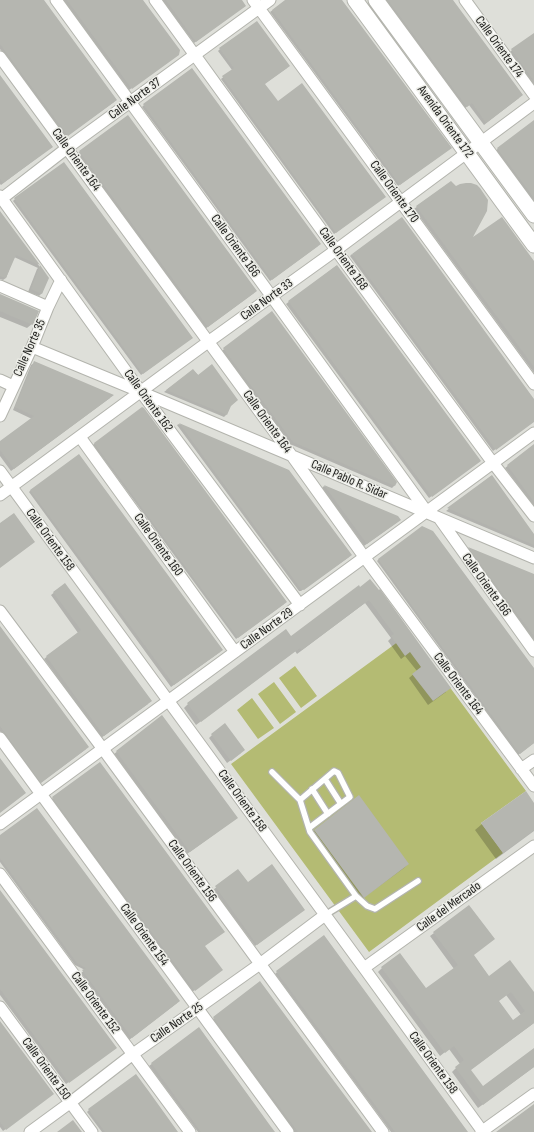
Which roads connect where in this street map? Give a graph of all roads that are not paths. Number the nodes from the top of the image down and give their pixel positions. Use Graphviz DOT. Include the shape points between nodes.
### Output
graph roads {
  1 [pos="56,0"];
  2 [pos="155,0"];
  3 [pos="270,0"];
  4 [pos="355,0"];
  5 [pos="376,0"];
  6 [pos="465,0"];
  7 [pos="256,4"];
  8 [pos="195,55"];
  9 [pos="0,57"];
  10 [pos="534,95"];
  11 [pos="131,102"];
  12 [pos="534,104"];
  13 [pos="481,142"];
  14 [pos="67,148"];
  15 [pos="467,153"];
  16 [pos="1,198"];
  17 [pos="402,202"];
  18 [pos="534,215"];
  19 [pos="534,245"];
  20 [pos="336,250"];
  21 [pos="61,280"];
  22 [pos="0,286"];
  23 [pos="272,297"];
  24 [pos="48,307"];
  25 [pos="208,342"];
  26 [pos="32,347"];
  27 [pos="0,380"];
  28 [pos="534,384"];
  29 [pos="13,386"];
  30 [pos="141,392"];
  31 [pos="0,416"];
  32 [pos="534,433"];
  33 [pos="80,437"];
  34 [pos="292,456"];
  35 [pos="493,463"];
  36 [pos="0,471"];
  37 [pos="12,487"];
  38 [pos="0,496"];
  39 [pos="427,512"];
  40 [pos="534,516"];
  41 [pos="438,518"];
  42 [pos="365,558"];
  43 [pos="534,558"];
  44 [pos="300,605"];
  45 [pos="0,611"];
  46 [pos="534,651"];
  47 [pos="235,652"];
  48 [pos="169,701"];
  49 [pos="0,738"];
  50 [pos="103,749"];
  51 [pos="534,760"];
  52 [pos="521,769"];
  53 [pos="272,772"];
  54 [pos="325,779"];
  55 [pos="534,786"];
  56 [pos="312,789"];
  57 [pos="41,794"];
  58 [pos="300,800"];
  59 [pos="341,804"];
  60 [pos="328,814"];
  61 [pos="0,824"];
  62 [pos="309,828"];
  63 [pos="534,846"];
  64 [pos="0,874"];
  65 [pos="418,881"];
  66 [pos="356,896"];
  67 [pos="325,915"];
  68 [pos="260,964"];
  69 [pos="364,968"];
  70 [pos="0,1007"];
  71 [pos="197,1008"];
  72 [pos="133,1054"];
  73 [pos="534,1094"];
  74 [pos="71,1102"];
  75 [pos="30,1132"];
  76 [pos="92,1132"];
  77 [pos="190,1132"];
  78 [pos="288,1132"];
  79 [pos="383,1132"];
  80 [pos="482,1132"];
  1 -- 11 [label="street, Calle Oriente 166"];
  2 -- 8 [label="street, Calle Oriente 168"];
  3 -- 7 [label="street, Calle Norte 37"];
  4 -- 15 [label="street, Avenida Oriente 172"];
  5 -- 13 [label="street, Avenida Oriente 172"];
  6 -- 10 [label="street, Calle Oriente 174"];
  7 -- 8 [label="street, Calle Norte 37"];
  7 -- 17 [label="street, Calle Oriente 170"];
  8 -- 11 [label="street, Calle Norte 37"];
  8 -- 20 [label="street, Calle Oriente 168"];
  9 -- 14 [label="street, Calle Oriente 164"];
  11 -- 14 [label="street, Calle Norte 37"];
  11 -- 23 [label="street, Calle Oriente 166"];
  12 -- 13 [label="street, Calle Norte 33"];
  13 -- 15 [label="street, Calle Norte 33"];
  13 -- 18 [label="street, Avenida Oriente 172"];
  14 -- 16 [label="street, Calle Norte 37"];
  14 -- 25 [label="street, Calle Oriente 164"];
  15 -- 17 [label="street, Calle Norte 33"];
  15 -- 19 [label="street, Avenida Oriente 172"];
  16 -- 21 [label="street, Calle Oriente 162"];
  17 -- 20 [label="street, Calle Norte 33"];
  17 -- 28 [label="street, Calle Oriente 170"];
  20 -- 23 [label="street, Calle Norte 33"];
  20 -- 35 [label="street, Calle Oriente 168"];
  21 -- 24 [label="street, Calle Norte 35"];
  21 -- 30 [label="street, Calle Oriente 162"];
  22 -- 24 [label="street"];
  23 -- 25 [label="street, Calle Norte 33"];
  23 -- 39 [label="street, Calle Oriente 166"];
  24 -- 26 [label="street, Calle Norte 35"];
  25 -- 30 [label="street, Calle Norte 33"];
  25 -- 34 [label="street, Calle Oriente 164"];
  26 -- 29 [label="street, Calle Norte 35"];
  26 -- 30 [label="street, Calle Pablo R. Sidar"];
  27 -- 29 [label="street"];
  29 -- 31 [label="street, Calle Norte 35"];
  30 -- 33 [label="street, Calle Norte 33"];
  30 -- 34 [label="street, Calle Pablo R. Sidar"];
  30 -- 44 [label="street, Calle Oriente 162"];
  32 -- 35 [label="street, Calle Norte 29"];
  33 -- 37 [label="street, Calle Norte 33"];
  33 -- 47 [label="street, Calle Oriente 160"];
  34 -- 39 [label="street, Calle Pablo R. Sidar"];
  34 -- 42 [label="street, Calle Oriente 164"];
  35 -- 39 [label="street, Calle Norte 29"];
  35 -- 40 [label="street, Calle Oriente 168"];
  36 -- 37 [label="street, Calle Oriente 158"];
  37 -- 38 [label="street, Calle Norte 33"];
  37 -- 48 [label="street, Calle Oriente 158"];
  39 -- 41 [label="street, Calle Pablo R. Sidar"];
  39 -- 42 [label="street, Calle Norte 29"];
  41 -- 43 [label="street, Calle Pablo R. Sidar"];
  41 -- 46 [label="street, Calle Oriente 166"];
  42 -- 44 [label="street, Calle Norte 29"];
  42 -- 52 [label="street, Calle Oriente 164"];
  44 -- 47 [label="street, Calle Norte 29"];
  45 -- 50 [label="street, Calle Oriente 156"];
  47 -- 48 [label="street, Calle Norte 29"];
  48 -- 50 [label="street, Calle Norte 29"];
  48 -- 67 [label="street, Calle Oriente 158"];
  49 -- 57 [label="street, Calle Oriente 154"];
  50 -- 57 [label="street, Calle Norte 29"];
  50 -- 68 [label="street, Calle Oriente 156"];
  51 -- 52 [label="street"];
  52 -- 55 [label="street, Calle Oriente 164"];
  53 -- 58 [label="lane"];
  54 -- 56 [label="lane"];
  54 -- 59 [label="lane"];
  54 -- 59 [label="lane" via="334,771 338,774 350,797"];
  56 -- 58 [label="lane"];
  56 -- 60 [label="lane"];
  57 -- 61 [label="street, Calle Norte 29"];
  57 -- 71 [label="street, Calle Oriente 154"];
  58 -- 62 [label="lane"];
  59 -- 60 [label="lane"];
  60 -- 62 [label="lane"];
  62 -- 66 [label="lane"];
  63 -- 69 [label="street, Calle del Mercado"];
  64 -- 72 [label="street, Calle Oriente 152"];
  65 -- 66 [label="lane" via="375,909"];
  66 -- 67 [label="lane"];
  67 -- 68 [label="street, Calle Norte 25"];
  67 -- 69 [label="street, Calle Oriente 158"];
  68 -- 71 [label="street, Calle Norte 25"];
  68 -- 79 [label="street, Calle Oriente 156"];
  69 -- 80 [label="street, Calle Oriente 158"];
  70 -- 74 [label="street, Calle Oriente 150"];
  71 -- 72 [label="street, Calle Norte 25"];
  71 -- 78 [label="street, Calle Oriente 154"];
  72 -- 74 [label="street, Calle Norte 25"];
  72 -- 77 [label="street, Calle Oriente 152"];
  73 -- 80 [label="street"];
  74 -- 75 [label="street, Calle Norte 25"];
  74 -- 76 [label="street, Calle Oriente 150"];
}
